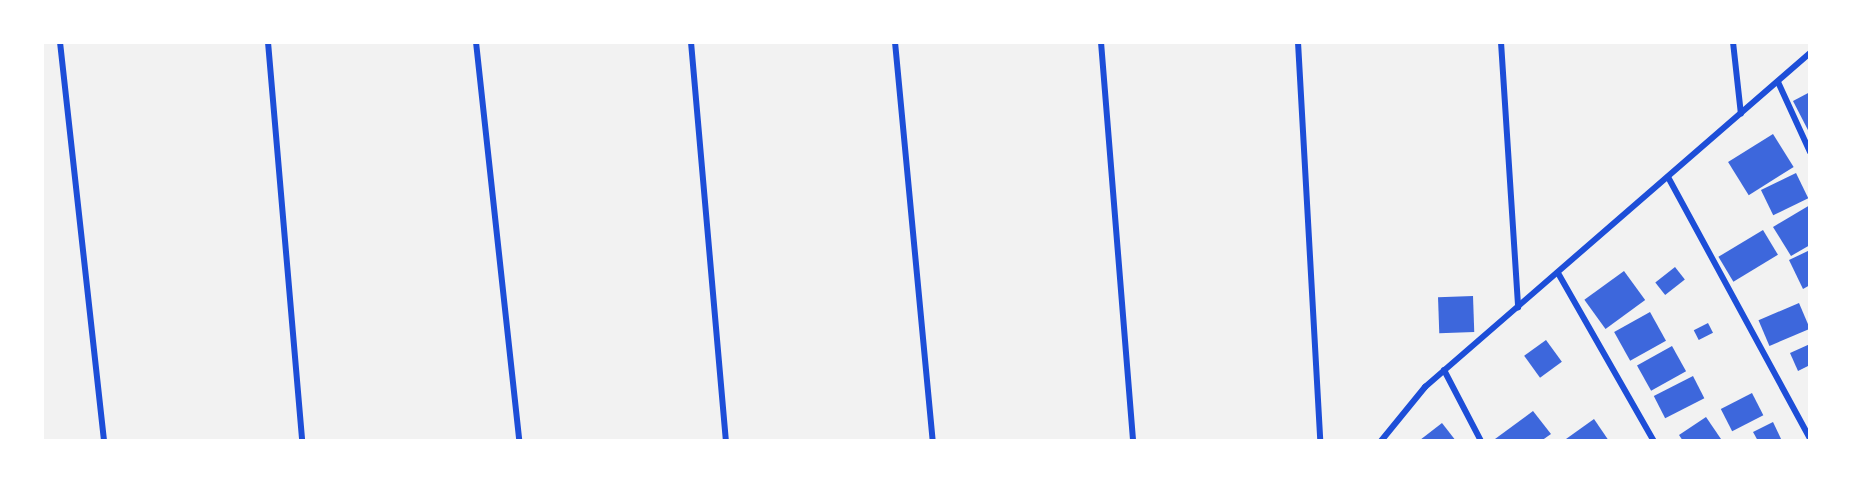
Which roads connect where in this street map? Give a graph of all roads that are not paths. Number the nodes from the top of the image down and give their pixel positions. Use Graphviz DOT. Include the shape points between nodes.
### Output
graph roads {
  1 [pos="60,42"];
  2 [pos="268,42"];
  3 [pos="476,42"];
  4 [pos="691,42"];
  5 [pos="895,42"];
  6 [pos="1101,42"];
  7 [pos="1298,42"];
  8 [pos="1501,42"];
  9 [pos="1733,42"];
  10 [pos="1810,52"];
  11 [pos="1778,82"];
  12 [pos="1741,114"];
  13 [pos="1810,152"];
  14 [pos="1668,177"];
  15 [pos="1558,273"];
  16 [pos="1518,307"];
  17 [pos="1444,370"];
  18 [pos="1810,438"];
  19 [pos="104,441"];
  20 [pos="302,441"];
  21 [pos="519,441"];
  22 [pos="726,441"];
  23 [pos="933,441"];
  24 [pos="1133,441"];
  25 [pos="1320,441"];
  26 [pos="1382,441"];
  27 [pos="1481,441"];
  28 [pos="1654,441"];
  1 -- 19 [label="street"];
  2 -- 20 [label="street"];
  3 -- 21 [label="street"];
  4 -- 22 [label="street"];
  5 -- 23 [label="street"];
  6 -- 24 [label="street"];
  7 -- 25 [label="street"];
  8 -- 16 [label="street"];
  9 -- 12 [label="street"];
  10 -- 11 [label="street"];
  11 -- 12 [label="street"];
  11 -- 13 [label="street"];
  12 -- 14 [label="street"];
  14 -- 15 [label="street"];
  14 -- 18 [label="street"];
  15 -- 16 [label="street"];
  15 -- 28 [label="street"];
  16 -- 17 [label="street"];
  17 -- 26 [label="street" via="1425,387"];
  17 -- 27 [label="street"];
}
